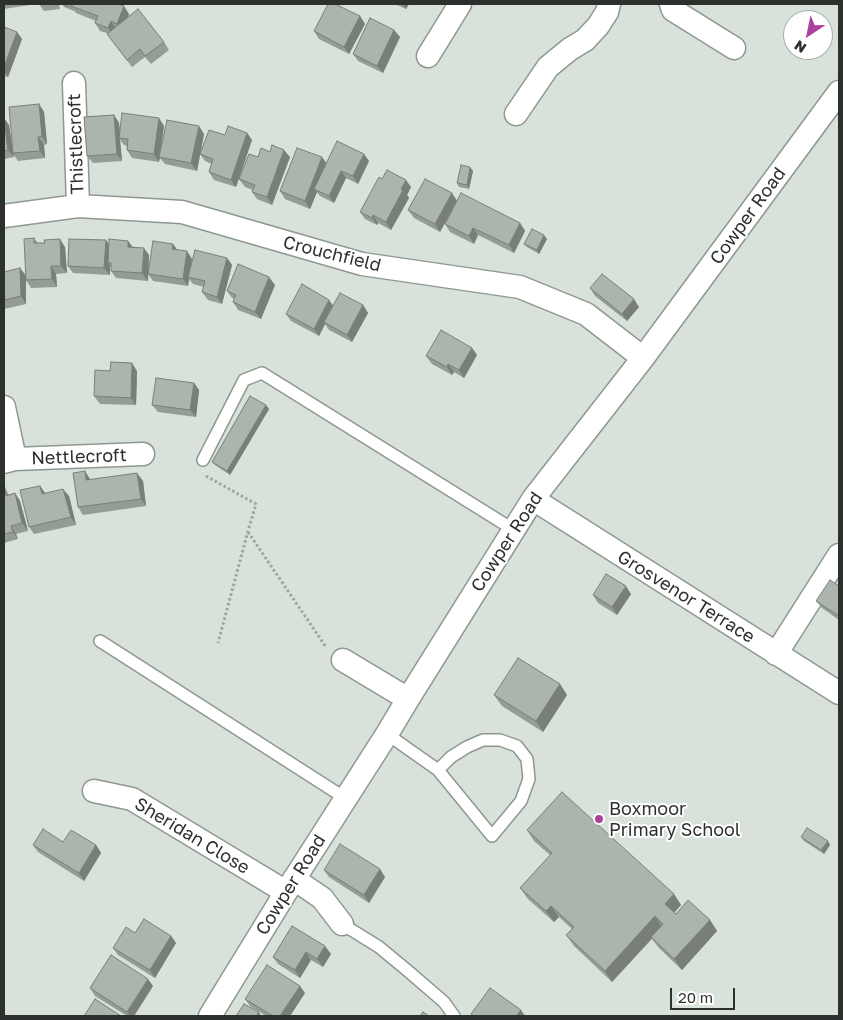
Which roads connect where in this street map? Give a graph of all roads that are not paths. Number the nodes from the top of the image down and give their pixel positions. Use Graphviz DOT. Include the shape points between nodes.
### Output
graph roads {
  1 [pos="460,4"];
  2 [pos="609,4"];
  3 [pos="671,4"];
  4 [pos="734,48"];
  5 [pos="428,56"];
  6 [pos="74,83"];
  7 [pos="839,92"];
  8 [pos="516,114"];
  9 [pos="78,206"];
  10 [pos="4,216"];
  11 [pos="644,358"];
  12 [pos="4,407"];
  13 [pos="143,454"];
  14 [pos="203,460"];
  15 [pos="10,461"];
  16 [pos="533,499"];
  17 [pos="514,530"];
  18 [pos="839,555"];
  19 [pos="100,641"];
  20 [pos="776,654"];
  21 [pos="343,660"];
  22 [pos="839,693"];
  23 [pos="408,699"];
  24 [pos="387,734"];
  25 [pos="438,770"];
  26 [pos="94,791"];
  27 [pos="345,798"];
  28 [pos="290,885"];
  29 [pos="342,924"];
  30 [pos="210,1016"];
  31 [pos="454,1016"];
  1 -- 5 [label="street"];
  2 -- 8 [label="street" via="598,26 548,68"];
  3 -- 4 [label="street" via="673,10"];
  6 -- 9 [label="street, Thistlecroft"];
  7 -- 11 [label="street, Cowper Road"];
  9 -- 10 [label="street, Crouchfield"];
  9 -- 11 [label="street, Crouchfield" via="182,212 362,264 520,287 586,314"];
  11 -- 16 [label="street, Cowper Road"];
  12 -- 15 [label="street, Nettlecroft"];
  13 -- 15 [label="street, Nettlecroft"];
  14 -- 17 [label="lane" via="244,380 262,373"];
  16 -- 17 [label="street, Cowper Road"];
  16 -- 20 [label="street, Grosvenor Terrace"];
  17 -- 23 [label="street, Cowper Road"];
  18 -- 20 [label="street"];
  19 -- 27 [label="lane"];
  20 -- 22 [label="street, Grosvenor Terrace"];
  21 -- 23 [label="street"];
  23 -- 24 [label="street, Cowper Road"];
  24 -- 25 [label="lane"];
  24 -- 27 [label="street, Cowper Road"];
  25 -- 25 [label="lane" via="492,836 522,801 528,779 527,759 517,746 500,740 483,740 467,747"];
  26 -- 28 [label="street, Sheridan Close" via="132,799"];
  27 -- 28 [label="street, Cowper Road"];
  28 -- 29 [label="street, Sheridan Close" via="322,898"];
  28 -- 30 [label="street, Cowper Road"];
  29 -- 31 [label="lane" via="379,946 444,1002"];
}
